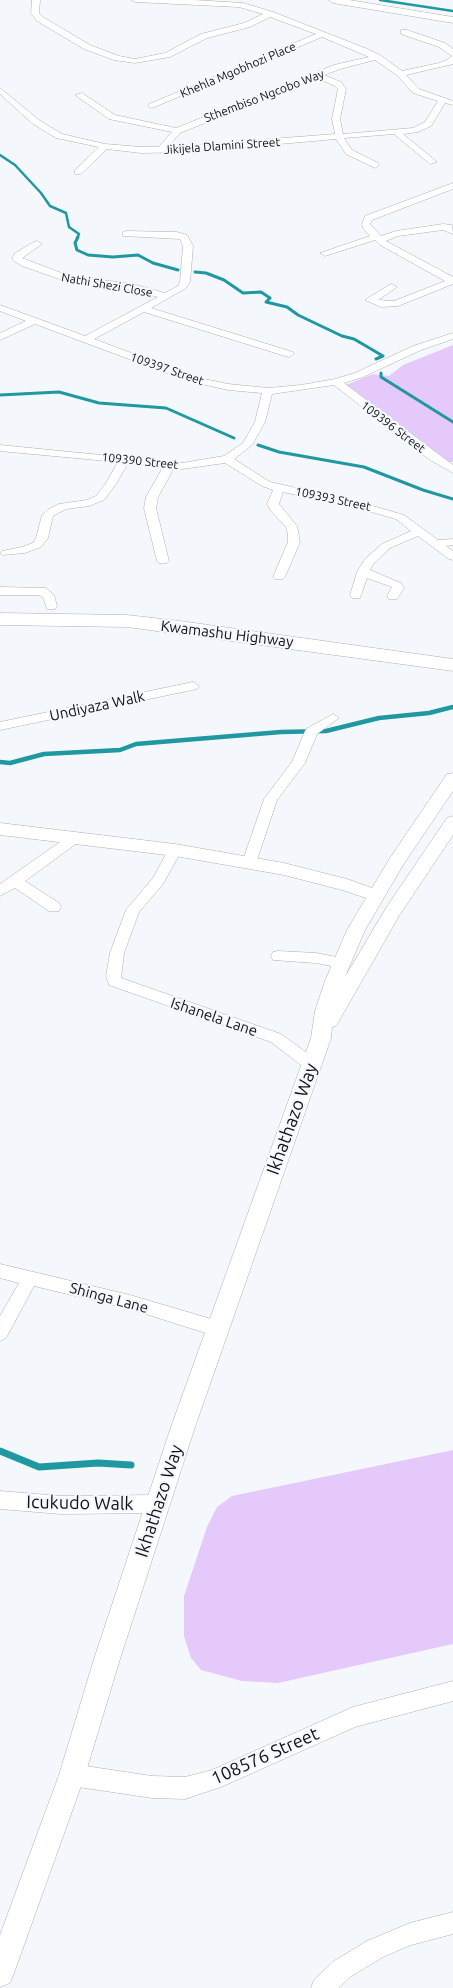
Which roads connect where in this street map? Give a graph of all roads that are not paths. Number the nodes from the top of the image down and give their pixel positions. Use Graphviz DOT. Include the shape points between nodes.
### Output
graph roads {
  1 [pos="36,0"];
  2 [pos="139,0"];
  3 [pos="333,0"];
  4 [pos="182,10"];
  5 [pos="270,14"];
  6 [pos="453,20"];
  7 [pos="404,32"];
  8 [pos="323,34"];
  9 [pos="452,55"];
  10 [pos="377,57"];
  11 [pos="401,74"];
  12 [pos="318,75"];
  13 [pos="0,90"];
  14 [pos="79,95"];
  15 [pos="442,101"];
  16 [pos="453,102"];
  17 [pos="152,106"];
  18 [pos="177,131"];
  19 [pos="397,132"];
  20 [pos="340,137"];
  21 [pos="104,146"];
  22 [pos="162,150"];
  23 [pos="433,162"];
  24 [pos="374,165"];
  25 [pos="78,172"];
  26 [pos="453,186"];
  27 [pos="453,231"];
  28 [pos="126,234"];
  29 [pos="377,238"];
  30 [pos="37,244"];
  31 [pos="325,253"];
  32 [pos="453,281"];
  33 [pos="392,287"];
  34 [pos="167,296"];
  35 [pos="0,308"];
  36 [pos="144,309"];
  37 [pos="34,321"];
  38 [pos="453,336"];
  39 [pos="0,337"];
  40 [pos="85,340"];
  41 [pos="289,354"];
  42 [pos="336,382"];
  43 [pos="268,391"];
  44 [pos="0,448"];
  45 [pos="125,459"];
  46 [pos="227,459"];
  47 [pos="170,465"];
  48 [pos="453,470"];
  49 [pos="279,488"];
  50 [pos="419,531"];
  51 [pos="453,542"];
  52 [pos="436,544"];
  53 [pos="6,553"];
  54 [pos="453,558"];
  55 [pos="163,561"];
  56 [pos="362,572"];
  57 [pos="279,577"];
  58 [pos="0,591"];
  59 [pos="356,595"];
  60 [pos="393,596"];
  61 [pos="0,606"];
  62 [pos="51,606"];
  63 [pos="0,619"];
  64 [pos="453,652"];
  65 [pos="453,665"];
  66 [pos="193,686"];
  67 [pos="333,718"];
  68 [pos="0,726"];
  69 [pos="453,778"];
  70 [pos="453,822"];
  71 [pos="0,829"];
  72 [pos="75,838"];
  73 [pos="175,850"];
  74 [pos="249,863"];
  75 [pos="15,881"];
  76 [pos="0,891"];
  77 [pos="376,896"];
  78 [pos="54,906"];
  79 [pos="278,956"];
  80 [pos="342,963"];
  81 [pos="323,1031"];
  82 [pos="312,1065"];
  83 [pos="0,1271"];
  84 [pos="30,1278"];
  85 [pos="218,1329"];
  86 [pos="0,1333"];
  87 [pos="0,1500"];
  88 [pos="160,1504"];
  89 [pos="453,1691"];
  90 [pos="72,1775"];
  91 [pos="453,1923"];
  92 [pos="0,1973"];
  93 [pos="322,1988"];
  1 -- 5 [label="street" via="35,13 40,19 87,47 135,61 167,55 204,36 247,25"];
  2 -- 4 [label="street"];
  2 -- 5 [label="street" via="217,2"];
  3 -- 6 [label="street"];
  5 -- 8 [label="street"];
  7 -- 9 [label="street"];
  8 -- 10 [label="street"];
  8 -- 17 [label="street, Khehla Mgobhozi Place"];
  9 -- 11 [label="street" via="432,68"];
  10 -- 11 [label="street"];
  10 -- 12 [label="street, Sthembiso Ngcobo Way"];
  11 -- 15 [label="street" via="416,91"];
  12 -- 18 [label="street, Sthembiso Ngcobo Way"];
  12 -- 20 [label="street" via="342,89 336,119"];
  13 -- 21 [label="street, Jikijela Dlamini Street" via="55,134"];
  14 -- 18 [label="street" via="112,117"];
  15 -- 16 [label="street"];
  15 -- 19 [label="street, Jikijela Dlamini Street" via="428,124 415,130"];
  18 -- 22 [label="street"];
  19 -- 20 [label="street, Jikijela Dlamini Street"];
  19 -- 23 [label="street"];
  20 -- 22 [label="street, Jikijela Dlamini Street"];
  20 -- 24 [label="street" via="349,152"];
  21 -- 22 [label="street, Jikijela Dlamini Street"];
  21 -- 25 [label="street"];
  26 -- 29 [label="street" via="368,218 367,228"];
  27 -- 29 [label="street" via="443,227"];
  28 -- 34 [label="street" via="177,235 186,240 186,279 181,288"];
  29 -- 31 [label="street"];
  29 -- 32 [label="street"];
  30 -- 34 [label="street, Nathi Shezi Close" via="18,255 17,259 71,280 129,286"];
  32 -- 33 [label="street" via="395,304 370,300"];
  34 -- 36 [label="street"];
  35 -- 37 [label="street, 109397 Street"];
  36 -- 40 [label="street"];
  36 -- 41 [label="street"];
  37 -- 39 [label="street"];
  37 -- 40 [label="street, 109397 Street"];
  38 -- 42 [label="street, 109397 Street"];
  40 -- 43 [label="street, 109397 Street" via="192,379"];
  42 -- 43 [label="street, 109397 Street"];
  42 -- 48 [label="street, 109396 Street"];
  43 -- 46 [label="street, 109390 Street" via="260,422 252,437"];
  44 -- 45 [label="street, 109390 Street"];
  45 -- 47 [label="street, 109390 Street"];
  45 -- 53 [label="street" via="112,484 100,498 53,510 37,545"];
  46 -- 47 [label="street, 109390 Street"];
  46 -- 49 [label="street, 109393 Street" via="266,484"];
  47 -- 55 [label="street" via="152,497 150,508"];
  49 -- 50 [label="street, 109393 Street" via="378,509 400,517"];
  49 -- 57 [label="street" via="273,504 291,526 294,535"];
  50 -- 52 [label="street, 109393 Street"];
  50 -- 56 [label="street" via="375,555"];
  51 -- 52 [label="street"];
  52 -- 54 [label="street, 109393 Street"];
  56 -- 59 [label="street"];
  56 -- 60 [label="street" via="397,585"];
  58 -- 62 [label="street" via="42,591 48,595"];
  61 -- 62 [label="main road, Kwamashu Highway"];
  62 -- 64 [label="main road, Kwamashu Highway" via="156,612"];
  63 -- 65 [label="main road, Kwamashu Highway" via="79,618 171,626"];
  66 -- 68 [label="street, Undiyaza Walk"];
  67 -- 74 [label="street" via="311,732 298,763 270,799"];
  69 -- 77 [label="street, Ikhathazo Way"];
  70 -- 81 [label="street, Ikhathazo Way" via="392,912"];
  71 -- 72 [label="street"];
  72 -- 73 [label="street"];
  72 -- 75 [label="street"];
  73 -- 74 [label="street"];
  73 -- 82 [label="street, Ishanela Lane" via="158,881 133,910 117,953 114,981 276,1038"];
  74 -- 77 [label="street" via="346,884"];
  75 -- 76 [label="street"];
  75 -- 78 [label="street"];
  77 -- 80 [label="street, Ikhathazo Way"];
  79 -- 80 [label="street"];
  80 -- 81 [label="street, Ikhathazo Way" via="324,1011"];
  81 -- 82 [label="street, Ikhathazo Way"];
  82 -- 85 [label="street, Ikhathazo Way"];
  83 -- 84 [label="street, Shinga Lane"];
  84 -- 85 [label="street, Shinga Lane" via="130,1302"];
  84 -- 86 [label="street"];
  85 -- 88 [label="street, Ikhathazo Way"];
  87 -- 88 [label="street, Icukudo Walk" via="61,1505"];
  88 -- 90 [label="street, Ikhathazo Way"];
  89 -- 90 [label="street, 108576 Street" via="353,1717 214,1780 185,1788 152,1787"];
  90 -- 92 [label="street, Ikhathazo Way"];
  91 -- 93 [label="street" via="410,1934 375,1949 342,1969"];
}
